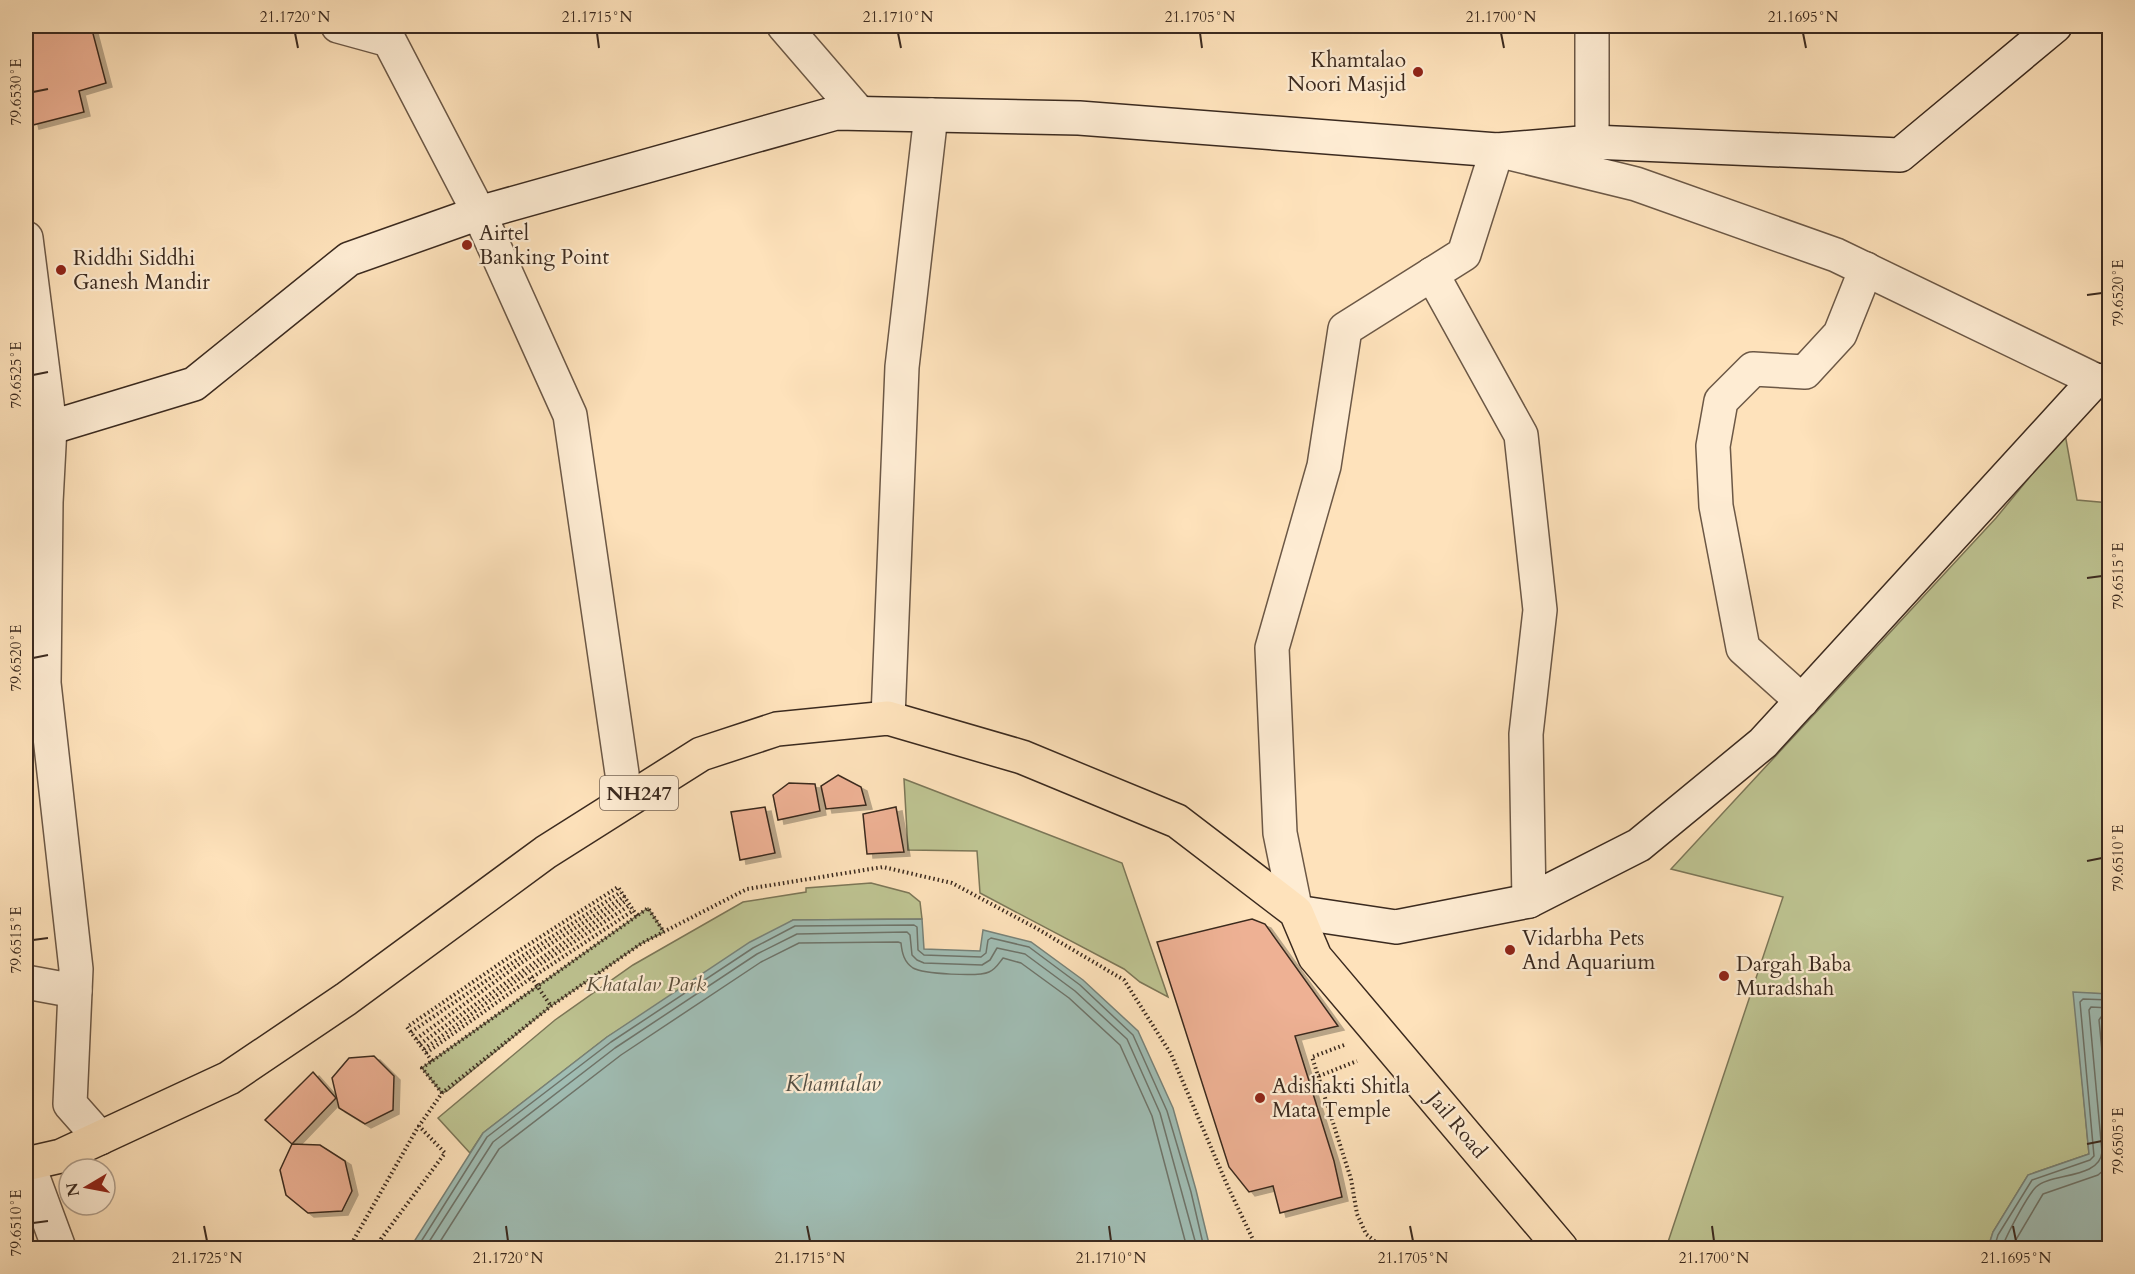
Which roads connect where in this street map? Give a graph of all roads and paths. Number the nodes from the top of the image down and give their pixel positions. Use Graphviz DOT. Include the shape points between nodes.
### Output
graph roads {
  1 [pos="338,26"];
  2 [pos="784,26"];
  3 [pos="1592,26"];
  4 [pos="2055,26"];
  5 [pos="859,113"];
  6 [pos="931,115"];
  7 [pos="1592,142"];
  8 [pos="1497,150"];
  9 [pos="479,213"];
  10 [pos="26,238"];
  11 [pos="1866,269"];
  12 [pos="1432,274"];
  13 [pos="2102,381"];
  14 [pos="38,431"];
  15 [pos="36,513"];
  16 [pos="1802,701"];
  17 [pos="888,718"];
  18 [pos="626,801"];
  19 [pos="626,898"];
  20 [pos="1529,901"];
  21 [pos="634,910"];
  22 [pos="1296,912"];
  23 [pos="637,916"];
  24 [pos="664,932"];
  25 [pos="514,954"];
  26 [pos="519,961"];
  27 [pos="526,971"];
  28 [pos="531,978"];
  29 [pos="26,982"];
  30 [pos="537,987"];
  31 [pos="75,991"];
  32 [pos="551,1006"];
  33 [pos="411,1032"];
  34 [pos="416,1039"];
  35 [pos="420,1044"];
  36 [pos="425,1051"];
  37 [pos="1312,1057"];
  38 [pos="432,1061"];
  39 [pos="442,1093"];
  40 [pos="419,1126"];
  41 [pos="100,1138"];
  42 [pos="27,1164"];
  43 [pos="59,1248"];
  44 [pos="349,1248"];
  45 [pos="380,1248"];
  46 [pos="1257,1248"];
  47 [pos="1383,1248"];
  48 [pos="1561,1248"];
  1 -- 9 [label="street" via="389,40"];
  2 -- 5 [label="street"];
  3 -- 7 [label="street"];
  4 -- 7 [label="street" via="1900,155"];
  5 -- 6 [label="street"];
  5 -- 9 [label="street" via="836,112"];
  6 -- 8 [label="street" via="1079,118"];
  6 -- 17 [label="street" via="902,367"];
  7 -- 8 [label="street"];
  8 -- 11 [label="street" via="1636,184"];
  8 -- 12 [label="street" via="1464,254"];
  9 -- 14 [label="street" via="349,259 194,384"];
  9 -- 18 [label="street" via="570,415"];
  10 -- 14 [label="street"];
  11 -- 13 [label="street"];
  11 -- 16 [label="street" via="1840,334 1805,372 1753,369 1721,401 1713,446 1716,506 1743,648"];
  12 -- 20 [label="street" via="1521,435 1540,610 1526,734"];
  12 -- 22 [label="street" via="1345,329 1324,466 1272,648 1280,832"];
  13 -- 16 [label="street"];
  14 -- 15 [label="street"];
  15 -- 31 [label="street" via="44,683 76,969"];
  16 -- 20 [label="street" via="1763,743 1639,845"];
  17 -- 18 [label="highway, NH247" via="777,729 701,753"];
  17 -- 22 [label="highway, NH247" via="1022,757 1177,821"];
  18 -- 41 [label="highway, NH247" via="546,852 346,999 229,1078"];
  19 -- 21 [label="path"];
  19 -- 25 [label="path" via="618,887"];
  19 -- 26 [label="path"];
  19 -- 27 [label="path"];
  20 -- 22 [label="street" via="1396,927"];
  21 -- 23 [label="path"];
  21 -- 28 [label="path"];
  22 -- 48 [label="highway, Jail Road / NH247" via="1315,957"];
  23 -- 24 [label="path" via="648,908"];
  23 -- 30 [label="path"];
  24 -- 32 [label="path"];
  24 -- 46 [label="path" via="747,889 883,867 952,883 1124,980 1171,1054"];
  25 -- 26 [label="path"];
  25 -- 33 [label="path" via="407,1027"];
  26 -- 27 [label="path"];
  26 -- 33 [label="path"];
  26 -- 34 [label="path"];
  27 -- 28 [label="path"];
  27 -- 35 [label="path"];
  27 -- 36 [label="path"];
  28 -- 30 [label="path"];
  28 -- 36 [label="path"];
  29 -- 31 [label="street"];
  30 -- 32 [label="path"];
  30 -- 38 [label="path"];
  31 -- 41 [label="street" via="70,1104"];
  32 -- 39 [label="path"];
  33 -- 34 [label="path"];
  34 -- 35 [label="path"];
  35 -- 36 [label="path"];
  36 -- 38 [label="path"];
  37 -- 47 [label="path" via="1351,1179 1357,1214 1366,1234"];
  38 -- 39 [label="path" via="422,1068"];
  39 -- 40 [label="path"];
  40 -- 44 [label="path"];
  40 -- 45 [label="path" via="445,1153 381,1239"];
  41 -- 42 [label="highway, NH247" via="61,1156"];
  42 -- 43 [label="street"];
}
